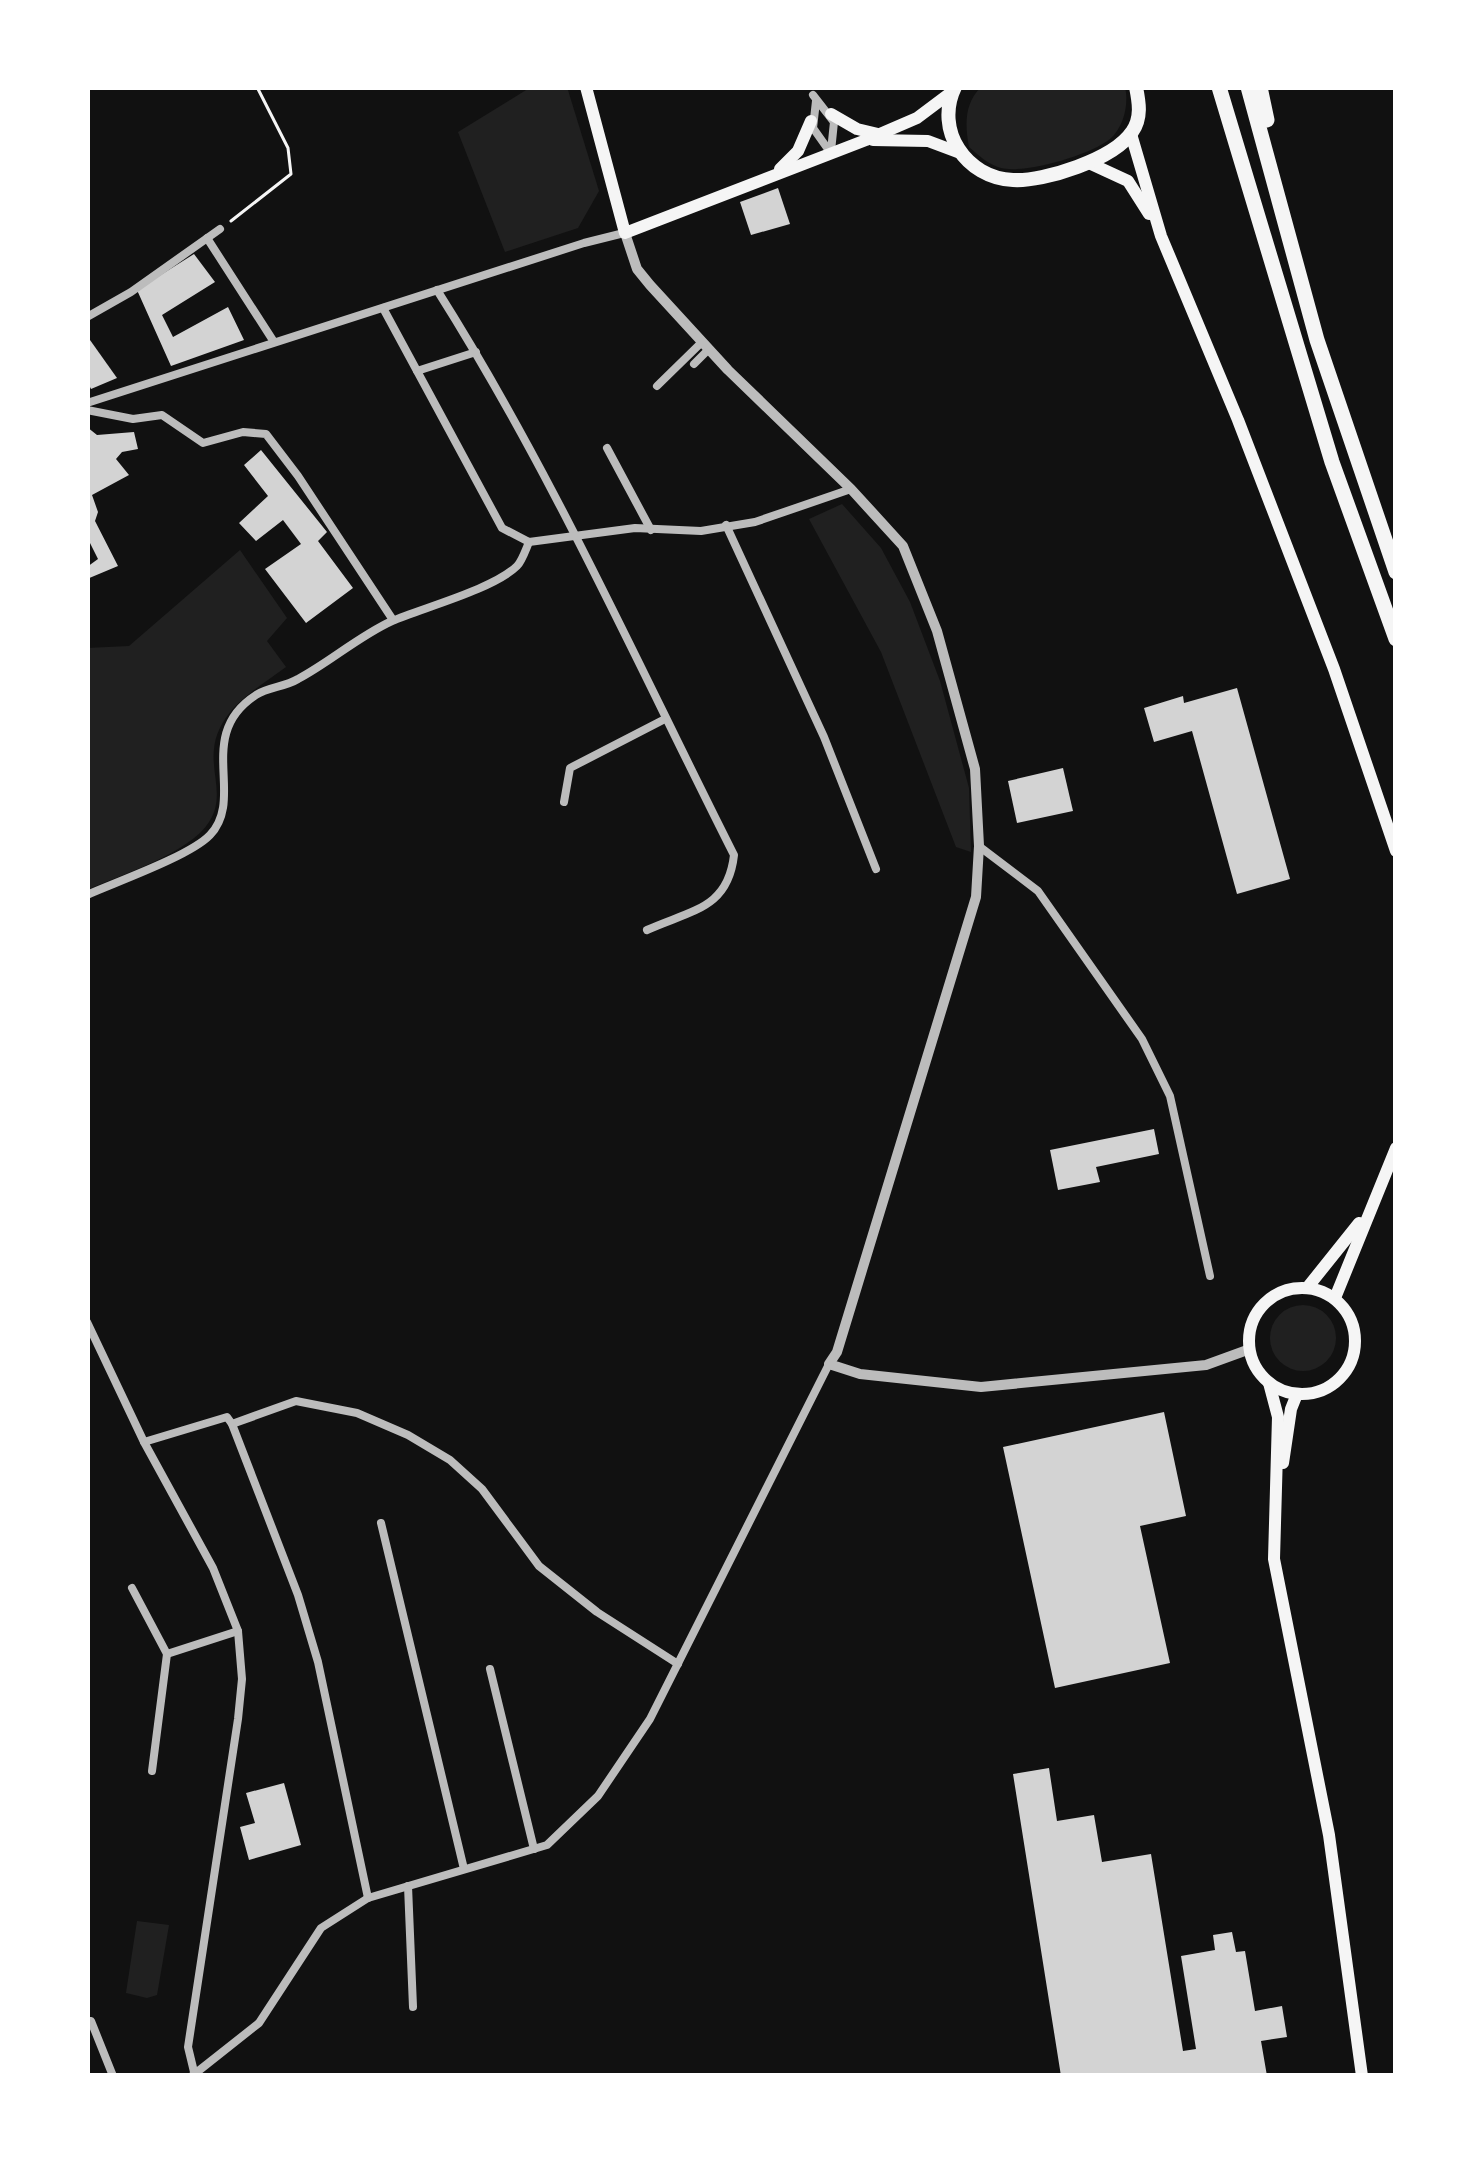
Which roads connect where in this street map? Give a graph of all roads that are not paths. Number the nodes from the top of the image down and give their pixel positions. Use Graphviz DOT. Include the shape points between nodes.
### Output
graph roads {
  1 [pos="586,87"];
  2 [pos="1136,87"];
  3 [pos="1220,87"];
  4 [pos="1248,87"];
  5 [pos="1260,87"];
  6 [pos="954,89"];
  7 [pos="831,114"];
  8 [pos="811,121"];
  9 [pos="880,134"];
  10 [pos="1131,134"];
  11 [pos="866,140"];
  12 [pos="830,152"];
  13 [pos="960,153"];
  14 [pos="1089,163"];
  15 [pos="776,175"];
  16 [pos="220,229"];
  17 [pos="625,233"];
  18 [pos="1161,236"];
  19 [pos="208,238"];
  20 [pos="1296,252"];
  21 [pos="437,290"];
  22 [pos="383,308"];
  23 [pos="87,317"];
  24 [pos="274,342"];
  25 [pos="705,346"];
  26 [pos="476,352"];
  27 [pos="694,364"];
  28 [pos="417,371"];
  29 [pos="657,386"];
  30 [pos="87,407"];
  31 [pos="607,448"];
  32 [pos="851,489"];
  33 [pos="726,525"];
  34 [pos="651,530"];
  35 [pos="577,533"];
  36 [pos="530,542"];
  37 [pos="1396,572"];
  38 [pos="393,620"];
  39 [pos="1396,639"];
  40 [pos="664,719"];
  41 [pos="564,802"];
  42 [pos="979,846"];
  43 [pos="1396,851"];
  44 [pos="876,869"];
  45 [pos="87,896"];
  46 [pos="647,930"];
  47 [pos="1396,1148"];
  48 [pos="1367,1212"];
  49 [pos="1210,1276"];
  50 [pos="1307,1288"];
  51 [pos="1335,1298"];
  52 [pos="87,1322"];
  53 [pos="1250,1349"];
  54 [pos="829,1364"];
  55 [pos="1269,1382"];
  56 [pos="1297,1394"];
  57 [pos="232,1424"];
  58 [pos="144,1442"];
  59 [pos="1275,1517"];
  60 [pos="382,1523"];
  61 [pos="132,1588"];
  62 [pos="238,1630"];
  63 [pos="167,1654"];
  64 [pos="678,1664"];
  65 [pos="490,1669"];
  66 [pos="152,1772"];
  67 [pos="534,1849"];
  68 [pos="464,1870"];
  69 [pos="409,1886"];
  70 [pos="368,1898"];
  71 [pos="413,2007"];
  72 [pos="87,2022"];
  73 [pos="113,2076"];
  74 [pos="194,2076"];
  75 [pos="1362,2076"];
  1 -- 17 [label="main road"];
  2 -- 10 [label="main road"];
  3 -- 39 [label="highway" via="1332,462"];
  4 -- 20 [label="highway"];
  5 -- 20 [label="highway"];
  6 -- 9 [label="main road"];
  6 -- 13 [label="main road" via="950,135"];
  7 -- 8 [label="street" via="814,98"];
  7 -- 9 [label="main road"];
  7 -- 12 [label="street"];
  8 -- 12 [label="street"];
  8 -- 15 [label="main road"];
  9 -- 11 [label="main road"];
  10 -- 14 [label="main road"];
  10 -- 18 [label="main road"];
  11 -- 12 [label="main road"];
  11 -- 13 [label="main road" via="928,141"];
  12 -- 15 [label="main road"];
  13 -- 14 [label="main road" via="978,170 1015,180"];
  14 -- 18 [label="main road" via="1128,181"];
  15 -- 17 [label="main road"];
  16 -- 19 [label="street"];
  17 -- 21 [label="street"];
  17 -- 25 [label="street" via="637,268"];
  18 -- 43 [label="main road" via="1326,648"];
  19 -- 23 [label="street"];
  19 -- 24 [label="street"];
  20 -- 37 [label="highway" via="1317,340"];
  21 -- 22 [label="street"];
  21 -- 26 [label="street"];
  22 -- 24 [label="street"];
  22 -- 28 [label="street"];
  24 -- 30 [label="street"];
  25 -- 27 [label="street"];
  25 -- 29 [label="street"];
  25 -- 32 [label="street"];
  26 -- 28 [label="street"];
  26 -- 35 [label="street"];
  28 -- 36 [label="street" via="502,528"];
  30 -- 38 [label="street" via="133,418 162,415 202,443 266,434"];
  31 -- 34 [label="street"];
  32 -- 33 [label="street"];
  32 -- 42 [label="street" via="903,546 937,631 975,769"];
  33 -- 34 [label="street"];
  33 -- 44 [label="street"];
  34 -- 35 [label="street"];
  35 -- 36 [label="street"];
  35 -- 40 [label="street"];
  36 -- 38 [label="street" via="517,566"];
  38 -- 45 [label="street" via="238,712 220,754 223,814 209,836"];
  40 -- 41 [label="street" via="570,768"];
  40 -- 46 [label="street" via="734,855 731,882 717,899"];
  42 -- 49 [label="street" via="1038,891 1142,1039 1170,1096"];
  42 -- 54 [label="street" via="976,897"];
  47 -- 48 [label="main road"];
  48 -- 50 [label="main road"];
  48 -- 51 [label="main road"];
  50 -- 51 [label="main road"];
  50 -- 53 [label="main road" via="1264,1304"];
  51 -- 56 [label="main road" via="1354,1326 1352,1360 1330,1387"];
  52 -- 58 [label="street"];
  53 -- 54 [label="street" via="1206,1365 981,1387"];
  53 -- 55 [label="main road"];
  54 -- 64 [label="street"];
  55 -- 56 [label="main road"];
  55 -- 59 [label="main road" via="1278,1417"];
  56 -- 59 [label="main road"];
  57 -- 58 [label="street" via="227,1417"];
  57 -- 64 [label="street" via="296,1401 357,1412 408,1435 482,1489 539,1566"];
  57 -- 70 [label="street" via="318,1662"];
  58 -- 62 [label="street"];
  59 -- 75 [label="main road" via="1274,1558 1329,1834"];
  60 -- 68 [label="street"];
  61 -- 63 [label="street"];
  62 -- 63 [label="street"];
  62 -- 74 [label="street" via="238,1719 188,2047"];
  63 -- 66 [label="street"];
  64 -- 67 [label="street" via="598,1796"];
  65 -- 67 [label="street"];
  67 -- 68 [label="street"];
  68 -- 69 [label="street"];
  69 -- 70 [label="street"];
  69 -- 71 [label="street"];
  70 -- 74 [label="street" via="321,1928 259,2023"];
  72 -- 73 [label="street"];
}
